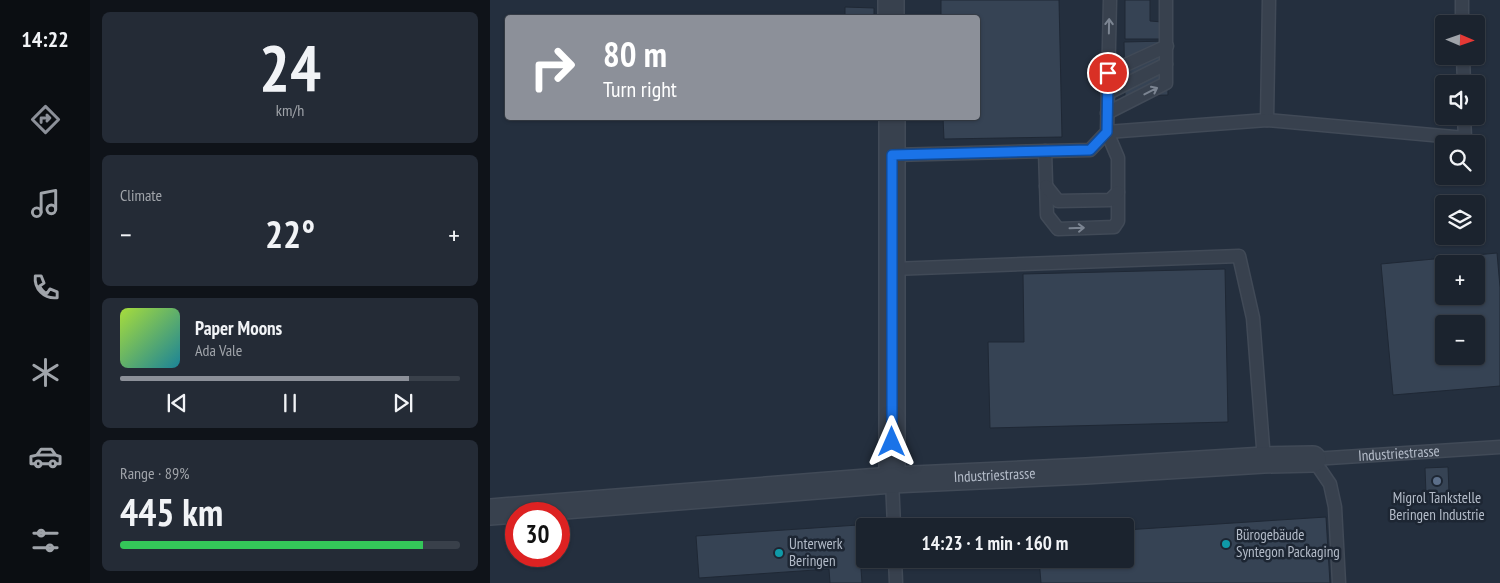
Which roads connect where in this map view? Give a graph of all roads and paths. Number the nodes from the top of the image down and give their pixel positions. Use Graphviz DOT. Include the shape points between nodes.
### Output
graph roads {
  1 [pos="891,0"];
  2 [pos="1110,0"];
  3 [pos="1166,0"];
  4 [pos="1269,0"];
  5 [pos="1462,0"];
  6 [pos="891,15"];
  7 [pos="1462,15"];
  8 [pos="1167,46"];
  9 [pos="1166,64"];
  10 [pos="1108,73"];
  11 [pos="1108,93"];
  12 [pos="1108,113"];
  13 [pos="892,120"];
  14 [pos="1267,120"];
  15 [pos="1464,125"];
  16 [pos="1107,132"];
  17 [pos="1045,151"];
  18 [pos="892,155"];
  19 [pos="1046,186"];
  20 [pos="1118,192"];
  21 [pos="892,269"];
  22 [pos="1500,447"];
  23 [pos="1313,459"];
  24 [pos="1264,460"];
  25 [pos="892,480"];
  26 [pos="490,512"];
  27 [pos="894,518"];
  28 [pos="895,568"];
  29 [pos="896,583"];
  30 [pos="1339,583"];
  1 -- 6 [label="street"];
  10 -- 2 [label="lane, one-way"];
  3 -- 8 [label="lane"];
  4 -- 14 [label="lane"];
  5 -- 7 [label="lane"];
  8 -- 9 [label="lane"];
  8 -- 10 [label="lane"];
  9 -- 11 [label="lane"];
  12 -- 9 [label="lane, one-way" via="1166,83"];
  10 -- 11 [label="lane"];
  11 -- 12 [label="lane"];
  12 -- 16 [label="lane"];
  13 -- 18 [label="street"];
  14 -- 15 [label="lane" via="1465,138"];
  14 -- 16 [label="lane"];
  16 -- 17 [label="lane" via="1090,150"];
  16 -- 20 [label="lane" via="1118,158"];
  17 -- 18 [label="lane"];
  17 -- 19 [label="lane"];
  18 -- 21 [label="street"];
  19 -- 20 [label="lane" via="1058,202 1110,200"];
  19 -- 20 [label="lane, one-way" via="1047,216 1058,229 1114,226 1118,221"];
  21 -- 24 [label="lane" via="1239,256 1253,318"];
  21 -- 25 [label="street"];
  22 -- 23 [label="lane, Industriestrasse"];
  23 -- 24 [label="street, Industriestrasse"];
  23 -- 30 [label="lane" via="1330,484 1335,507"];
  24 -- 25 [label="street, Industriestrasse"];
  25 -- 26 [label="street, Industriestrasse"];
  25 -- 27 [label="lane"];
  28 -- 29 [label="lane"];
}
